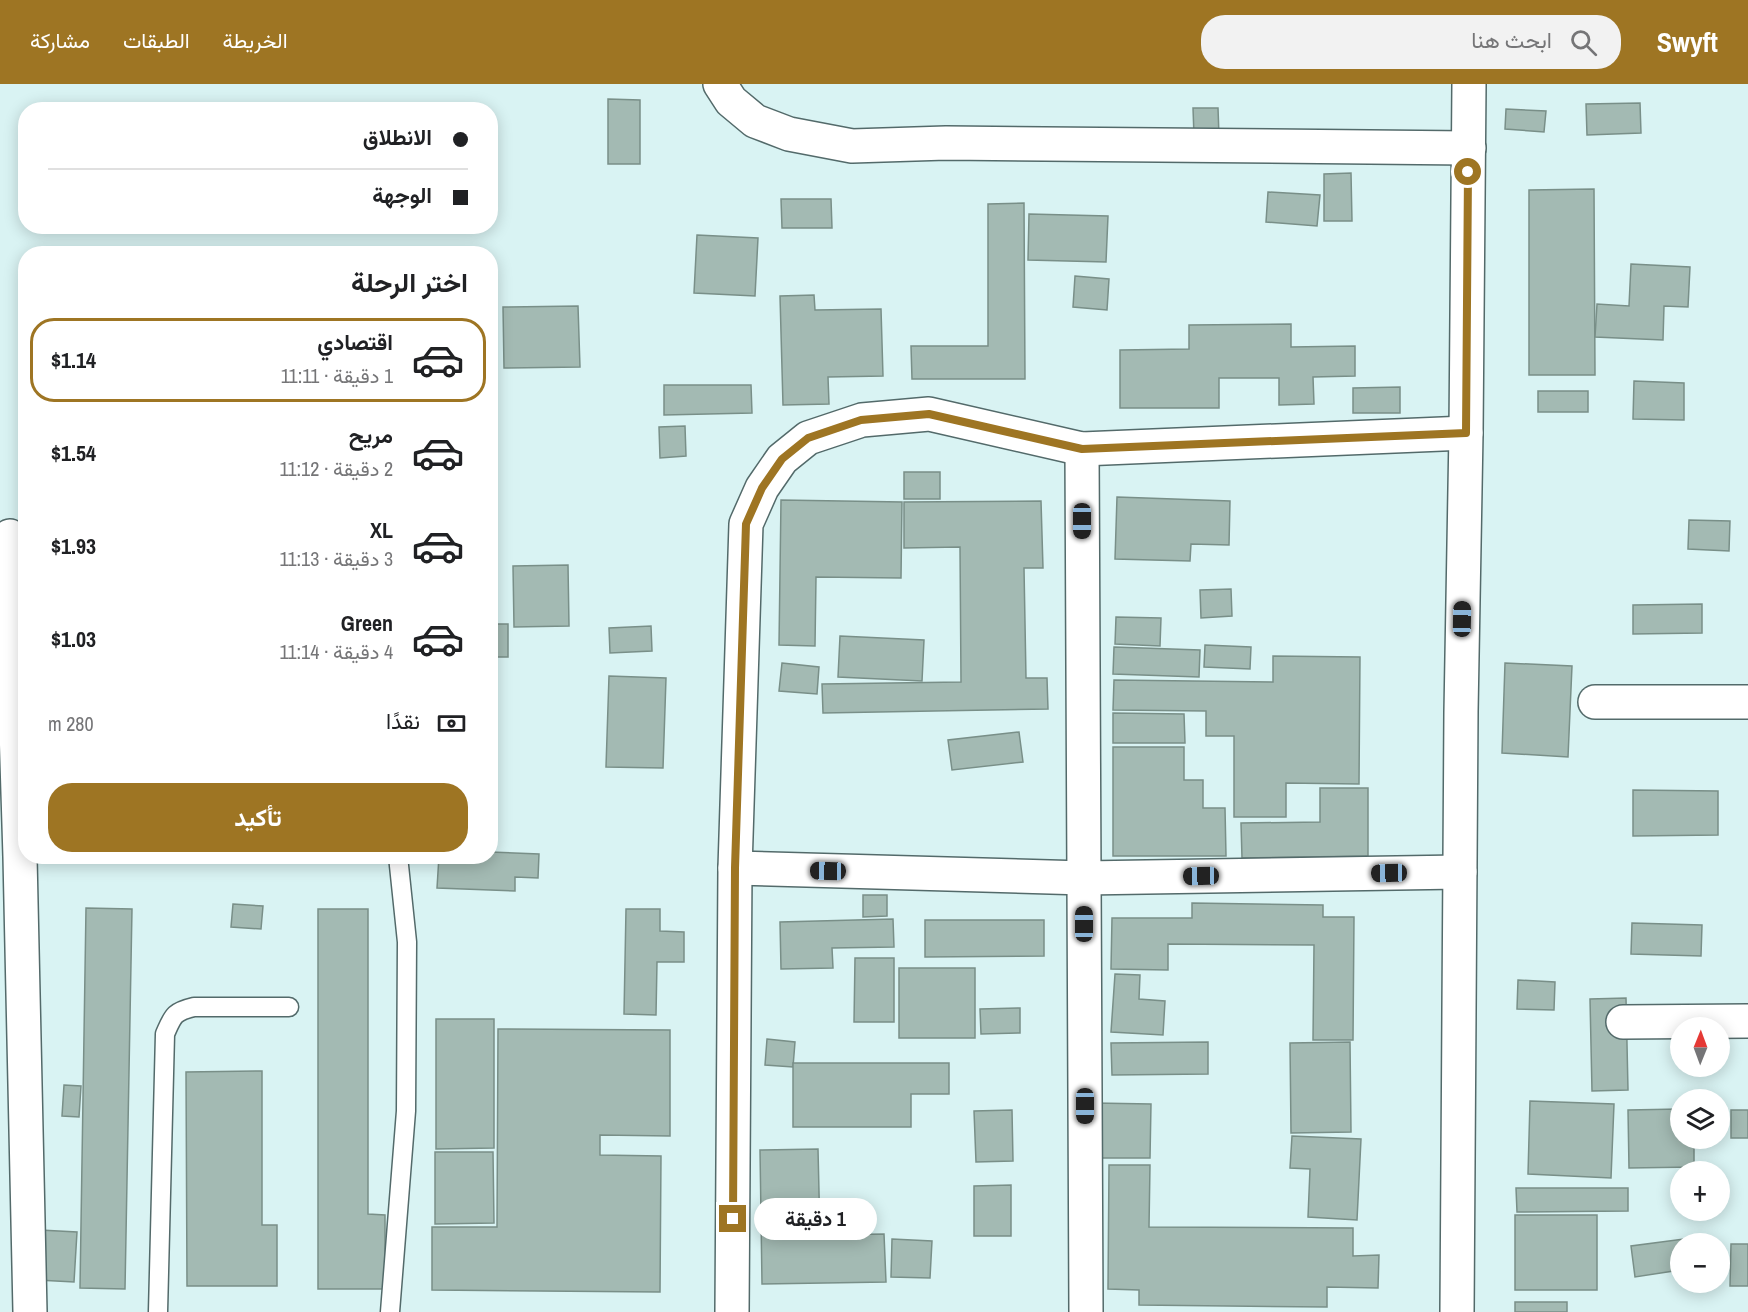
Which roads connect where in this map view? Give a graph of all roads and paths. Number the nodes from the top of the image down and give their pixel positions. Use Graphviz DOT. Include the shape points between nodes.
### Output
graph roads {
  1 [pos="720,84"];
  2 [pos="1469,84"];
  3 [pos="1469,148"];
  4 [pos="1466,433"];
  5 [pos="1082,449"];
  6 [pos="10,536"];
  7 [pos="1595,702"];
  8 [pos="1748,702"];
  9 [pos="10,856"];
  10 [pos="399,864"];
  11 [pos="735,868"];
  12 [pos="1460,872"];
  13 [pos="1084,878"];
  14 [pos="289,1007"];
  15 [pos="1748,1021"];
  16 [pos="1623,1022"];
  17 [pos="30,1312"];
  18 [pos="158,1312"];
  19 [pos="390,1312"];
  20 [pos="732,1312"];
  21 [pos="1086,1312"];
  22 [pos="1457,1312"];
  1 -- 3 [label="street" via="731,101 755,121 789,134 852,146 958,143"];
  2 -- 3 [label="street"];
  3 -- 4 [label="street"];
  4 -- 5 [label="street"];
  4 -- 12 [label="street"];
  5 -- 11 [label="street" via="929,414 861,420 808,438 782,459 762,488 746,524"];
  5 -- 13 [label="street"];
  6 -- 9 [label="street"];
  7 -- 8 [label="street"];
  9 -- 17 [label="street"];
  10 -- 19 [label="lane" via="407,942 406,1111"];
  11 -- 13 [label="street"];
  11 -- 20 [label="street"];
  12 -- 13 [label="street"];
  12 -- 22 [label="street"];
  13 -- 21 [label="street"];
  14 -- 18 [label="lane" via="184,1009 174,1015 165,1034"];
  15 -- 16 [label="street"];
}
